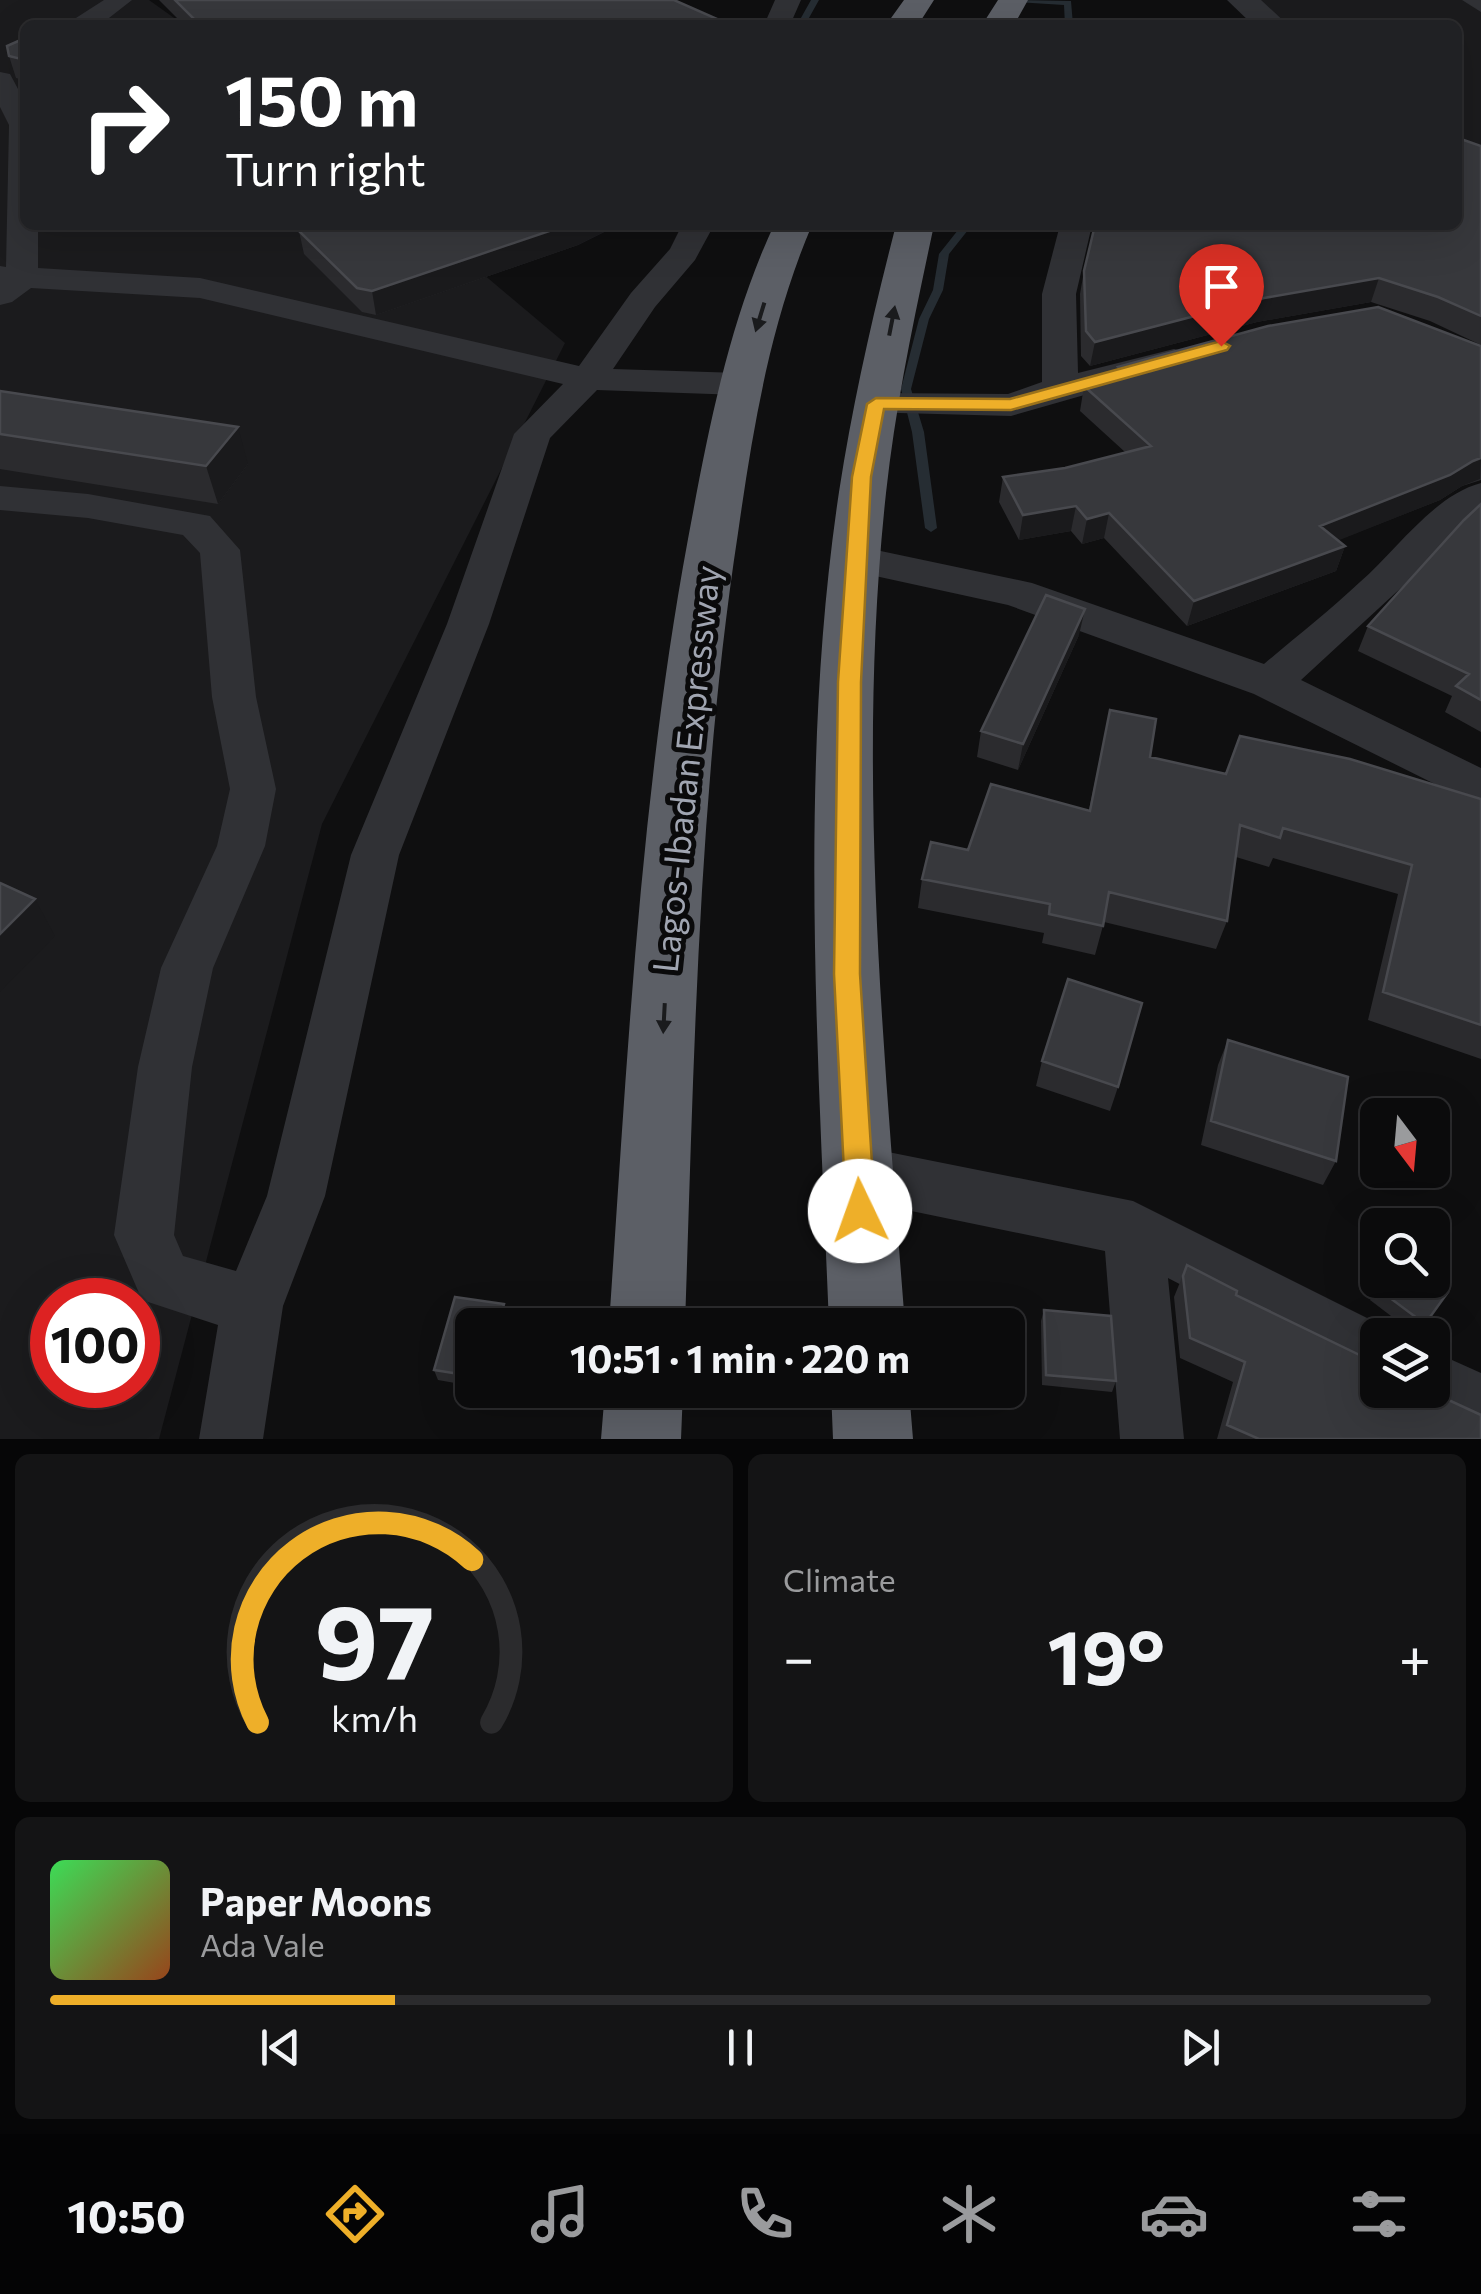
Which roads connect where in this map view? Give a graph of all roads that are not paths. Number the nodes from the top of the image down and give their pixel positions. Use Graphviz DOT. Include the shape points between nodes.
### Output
graph roads {
  1 [pos="119,0"];
  2 [pos="1242,0"];
  3 [pos="1474,0"];
  4 [pos="1481,4"];
  5 [pos="90,20"];
  6 [pos="1266,20"];
  7 [pos="1,56"];
  8 [pos="0,64"];
  9 [pos="0,80"];
  10 [pos="20,119"];
  11 [pos="20,155"];
  12 [pos="696,230"];
  13 [pos="791,230"];
  14 [pos="914,230"];
  15 [pos="1075,230"];
  16 [pos="7,283"];
  17 [pos="1202,351"];
  18 [pos="588,380"];
  19 [pos="740,384"];
  20 [pos="1060,388"];
  21 [pos="876,404"];
  22 [pos="1481,495"];
  23 [pos="0,498"];
  24 [pos="857,559"];
  25 [pos="1270,683"];
  26 [pos="1481,789"];
  27 [pos="858,1173"];
  28 [pos="1133,1230"];
  29 [pos="252,1306"];
  30 [pos="649,1308"];
  31 [pos="865,1308"];
  32 [pos="1360,1347"];
  33 [pos="1450,1391"];
  34 [pos="1481,1406"];
  35 [pos="643,1408"];
  36 [pos="871,1408"];
  37 [pos="231,1439"];
  38 [pos="642,1439"];
  39 [pos="873,1439"];
  40 [pos="1152,1439"];
  1 -- 5 [label="street"];
  2 -- 6 [label="street"];
  3 -- 4 [label="street"];
  7 -- 8 [label="street"];
  9 -- 10 [label="street"];
  11 -- 16 [label="street"];
  12 -- 18 [label="street"];
  13 -- 19 [label="highway, Lagos-Ibadan Expressway, one-way"];
  21 -- 14 [label="highway, one-way"];
  15 -- 20 [label="street" via="1059,294"];
  16 -- 18 [label="street" via="200,288"];
  17 -- 20 [label="street"];
  18 -- 19 [label="street"];
  18 -- 29 [label="street" via="532,434 468,624 375,855 296,1196"];
  19 -- 30 [label="highway, Lagos-Ibadan Expressway, one-way" via="703,583 671,874"];
  20 -- 21 [label="street" via="1011,405"];
  21 -- 24 [label="highway" via="862,477"];
  22 -- 25 [label="street"];
  23 -- 29 [label="street" via="196,525 220,550 234,698 253,789 241,846 187,968 165,1067 144,1235 163,1278"];
  24 -- 25 [label="street" via="1017,594"];
  24 -- 27 [label="highway" via="847,974"];
  25 -- 26 [label="street"];
  27 -- 28 [label="street"];
  27 -- 31 [label="highway"];
  28 -- 32 [label="street"];
  28 -- 40 [label="street"];
  29 -- 37 [label="street"];
  33 -- 34 [label="street"];
  35 -- 38 [label="highway"];
  36 -- 39 [label="highway"];
}
